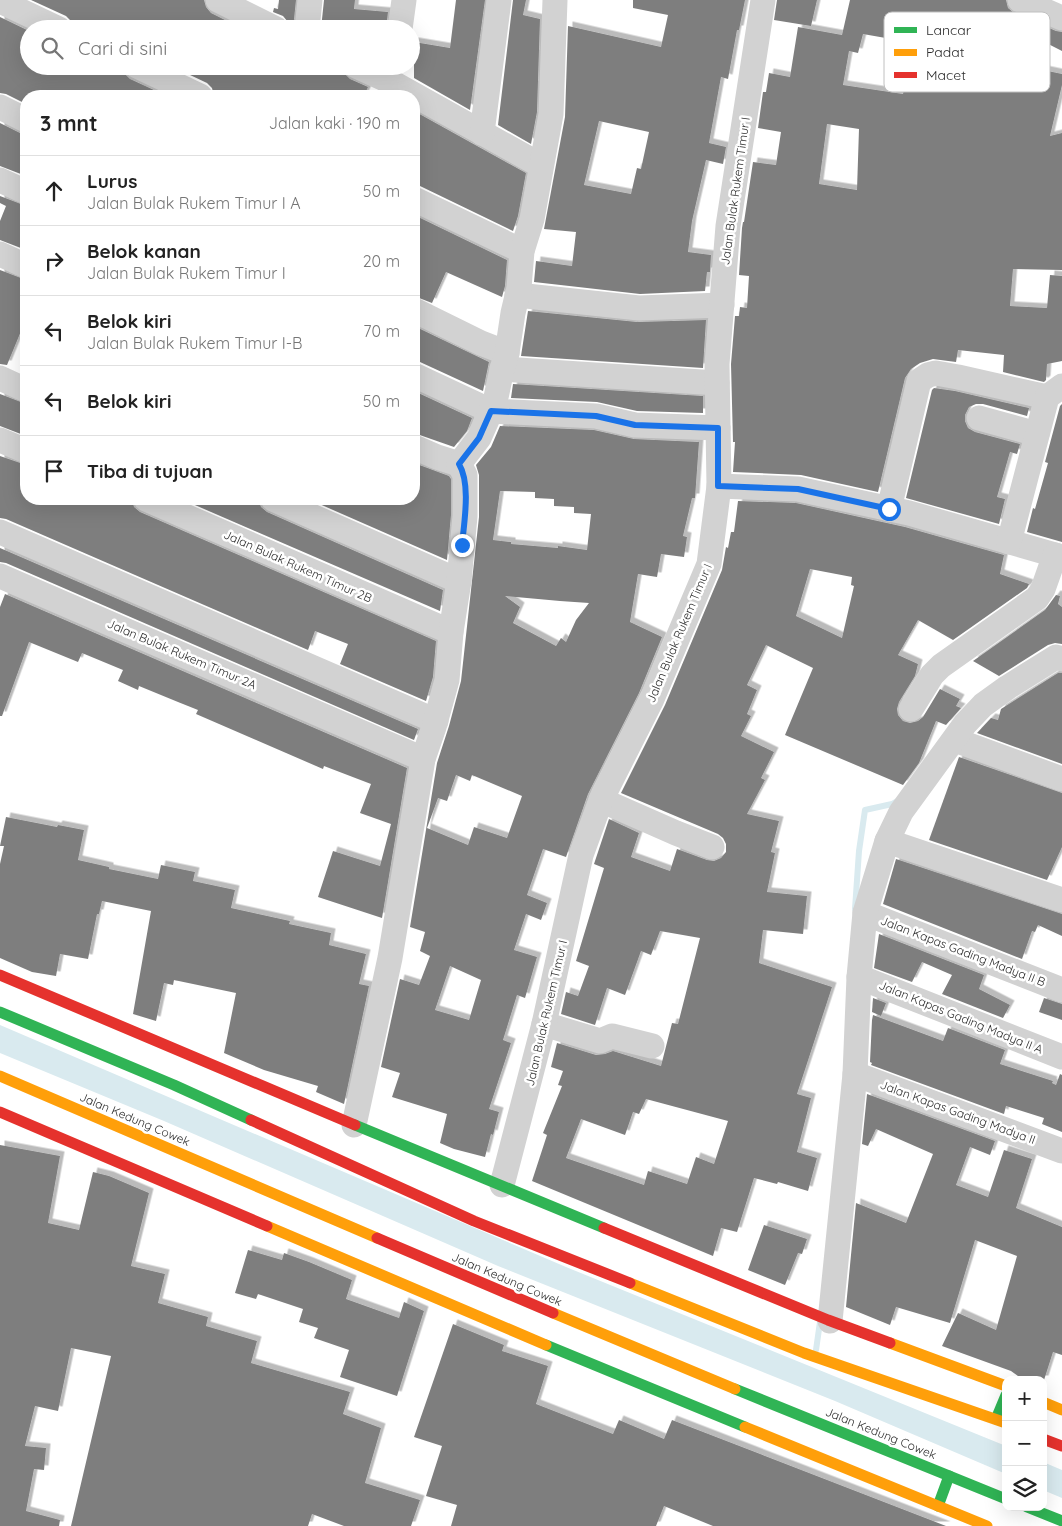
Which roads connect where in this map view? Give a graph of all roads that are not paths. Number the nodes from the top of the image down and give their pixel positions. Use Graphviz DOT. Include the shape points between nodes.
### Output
graph roads {
  1 [pos="0,0"];
  2 [pos="310,0"];
  3 [pos="404,0"];
  4 [pos="499,0"];
  5 [pos="555,0"];
  6 [pos="763,0"];
  7 [pos="221,1"];
  8 [pos="1022,1"];
  9 [pos="1048,12"];
  10 [pos="1050,13"];
  11 [pos="1062,18"];
  12 [pos="41,20"];
  13 [pos="258,20"];
  14 [pos="308,20"];
  15 [pos="401,20"];
  16 [pos="156,75"];
  17 [pos="394,75"];
  18 [pos="187,90"];
  19 [pos="417,90"];
  20 [pos="420,92"];
  21 [pos="0,107"];
  22 [pos="20,117"];
  23 [pos="482,133"];
  24 [pos="540,165"];
  25 [pos="0,180"];
  26 [pos="20,189"];
  27 [pos="420,202"];
  28 [pos="522,251"];
  29 [pos="0,254"];
  30 [pos="20,263"];
  31 [pos="517,295"];
  32 [pos="722,305"];
  33 [pos="420,313"];
  34 [pos="504,361"];
  35 [pos="0,378"];
  36 [pos="420,378"];
  37 [pos="718,383"];
  38 [pos="20,387"];
  39 [pos="1055,392"];
  40 [pos="491,411"];
  41 [pos="979,418"];
  42 [pos="718,428"];
  43 [pos="1037,434"];
  44 [pos="0,440"];
  45 [pos="20,448"];
  46 [pos="420,450"];
  47 [pos="459,464"];
  48 [pos="718,486"];
  49 [pos="160,505"];
  50 [pos="287,505"];
  51 [pos="889,509"];
  52 [pos="0,532"];
  53 [pos="1009,542"];
  54 [pos="1058,556"];
  55 [pos="0,576"];
  56 [pos="459,581"];
  57 [pos="451,632"];
  58 [pos="1062,659"];
  59 [pos="911,709"];
  60 [pos="436,721"];
  61 [pos="954,740"];
  62 [pos="423,759"];
  63 [pos="1062,779"];
  64 [pos="601,800"];
  65 [pos="887,840"];
  66 [pos="712,847"];
  67 [pos="1062,900"];
  68 [pos="865,913"];
  69 [pos="0,975"];
  70 [pos="859,977"];
  71 [pos="1062,990"];
  72 [pos="0,1012"];
  73 [pos="544,1024"];
  74 [pos="652,1046"];
  75 [pos="1062,1057"];
  76 [pos="854,1074"];
  77 [pos="0,1076"];
  78 [pos="0,1112"];
  79 [pos="354,1125"];
  80 [pos="1062,1151"];
  81 [pos="502,1185"];
  82 [pos="829,1321"];
  83 [pos="1002,1385"];
  84 [pos="1047,1404"];
  85 [pos="1062,1410"];
  86 [pos="1001,1421"];
  87 [pos="1047,1440"];
  88 [pos="1062,1446"];
  89 [pos="949,1476"];
  90 [pos="1002,1497"];
  91 [pos="938,1506"];
  92 [pos="1037,1511"];
  93 [pos="1062,1521"];
  94 [pos="987,1526"];
  1 -- 12 [label="street"];
  2 -- 14 [label="street"];
  3 -- 15 [label="street"];
  4 -- 23 [label="street"];
  5 -- 24 [label="street" via="551,114"];
  6 -- 32 [label="street, Jalan Bulak Rukem Timur I" via="728,226"];
  7 -- 13 [label="street"];
  8 -- 9 [label="street"];
  10 -- 11 [label="street"];
  16 -- 18 [label="street"];
  17 -- 19 [label="street"];
  20 -- 23 [label="street"];
  21 -- 22 [label="street"];
  23 -- 24 [label="street"];
  24 -- 28 [label="street" via="532,219"];
  25 -- 26 [label="street"];
  27 -- 28 [label="street"];
  28 -- 31 [label="street"];
  29 -- 30 [label="street"];
  31 -- 32 [label="street" via="640,308"];
  31 -- 34 [label="street"];
  32 -- 37 [label="street, Jalan Bulak Rukem Timur I"];
  33 -- 34 [label="street" via="481,343"];
  34 -- 37 [label="street"];
  34 -- 40 [label="street"];
  35 -- 38 [label="street"];
  36 -- 40 [label="street"];
  37 -- 42 [label="street, Jalan Bulak Rukem Timur I"];
  39 -- 43 [label="street"];
  39 -- 51 [label="street" via="936,373 922,378"];
  40 -- 42 [label="street" via="596,416 635,425"];
  40 -- 47 [label="street" via="479,438"];
  41 -- 43 [label="street"];
  42 -- 48 [label="street, Jalan Bulak Rukem Timur I"];
  43 -- 53 [label="street"];
  44 -- 45 [label="street"];
  46 -- 47 [label="street"];
  47 -- 56 [label="street" via="464,476 465,516"];
  48 -- 51 [label="street" via="798,489"];
  48 -- 64 [label="street, Jalan Bulak Rukem Timur I" via="709,564 652,700"];
  49 -- 57 [label="street, Jalan Bulak Rukem Timur 2B"];
  50 -- 56 [label="street"];
  51 -- 53 [label="street"];
  52 -- 60 [label="street"];
  53 -- 54 [label="street"];
  54 -- 59 [label="street" via="1037,598 941,666"];
  55 -- 62 [label="street, Jalan Bulak Rukem Timur 2A"];
  56 -- 57 [label="street"];
  57 -- 60 [label="street" via="447,680"];
  58 -- 61 [label="street" via="1056,657 983,705"];
  60 -- 62 [label="street"];
  61 -- 63 [label="street"];
  61 -- 65 [label="street" via="901,812"];
  62 -- 79 [label="street" via="390,958"];
  64 -- 66 [label="street"];
  64 -- 73 [label="street, Jalan Bulak Rukem Timur I" via="581,855"];
  65 -- 67 [label="street"];
  65 -- 68 [label="street"];
  68 -- 70 [label="street"];
  68 -- 71 [label="street, Jalan Kapas Gading Madya II B"];
  69 -- 79 [label="main road"];
  70 -- 75 [label="street, Jalan Kapas Gading Madya II A"];
  70 -- 76 [label="street"];
  72 -- 86 [label="main road" via="174,1085 474,1221 804,1353"];
  73 -- 74 [label="street" via="600,1041 612,1036"];
  73 -- 81 [label="street, Jalan Bulak Rukem Timur I"];
  76 -- 80 [label="street, Jalan Kapas Gading Madya II"];
  76 -- 82 [label="street"];
  77 -- 89 [label="main road, Jalan Kedung Cowek" via="633,1348"];
  78 -- 91 [label="main road" via="488,1322"];
  79 -- 81 [label="main road"];
  81 -- 82 [label="main road"];
  82 -- 83 [label="main road"];
  84 -- 85 [label="main road"];
  87 -- 88 [label="main road"];
  89 -- 90 [label="main road, Jalan Kedung Cowek"];
  89 -- 91 [label="main road"];
  91 -- 94 [label="main road"];
  92 -- 93 [label="main road"];
}
